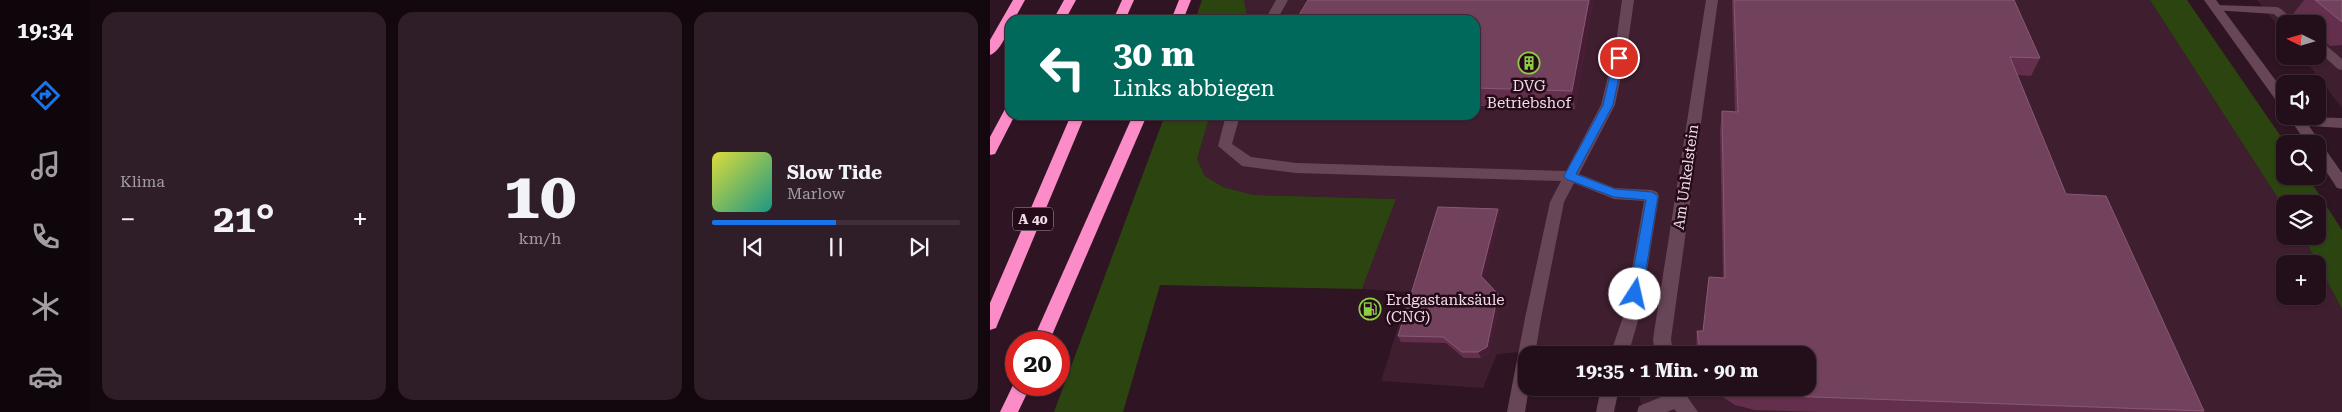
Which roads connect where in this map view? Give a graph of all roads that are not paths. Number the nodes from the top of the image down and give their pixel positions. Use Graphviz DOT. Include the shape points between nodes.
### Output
graph roads {
  1 [pos="1019,0"];
  2 [pos="1070,0"];
  3 [pos="1128,0"];
  4 [pos="1185,0"];
  5 [pos="1282,0"];
  6 [pos="1628,0"];
  7 [pos="1712,0"];
  8 [pos="2213,4"];
  9 [pos="1010,15"];
  10 [pos="1062,15"];
  11 [pos="1121,15"];
  12 [pos="1179,15"];
  13 [pos="1274,15"];
  14 [pos="2282,15"];
  15 [pos="1005,25"];
  16 [pos="990,51"];
  17 [pos="2326,52"];
  18 [pos="2342,66"];
  19 [pos="2276,91"];
  20 [pos="1006,120"];
  21 [pos="1076,120"];
  22 [pos="1138,120"];
  23 [pos="1232,120"];
  24 [pos="2326,122"];
  25 [pos="2342,123"];
  26 [pos="990,150"];
  27 [pos="2326,161"];
  28 [pos="1570,176"];
  29 [pos="2342,184"];
  30 [pos="990,323"];
  31 [pos="1045,331"];
  32 [pos="1528,346"];
  33 [pos="1622,346"];
  34 [pos="1663,346"];
  35 [pos="1017,396"];
  36 [pos="1519,396"];
  37 [pos="1608,396"];
  38 [pos="1679,399"];
  39 [pos="1010,412"];
  40 [pos="1516,412"];
  41 [pos="1605,412"];
  42 [pos="1646,412"];
  1 -- 9 [label="highway"];
  2 -- 10 [label="highway"];
  3 -- 11 [label="highway"];
  4 -- 12 [label="highway"];
  5 -- 13 [label="street"];
  6 -- 28 [label="street" via="1608,105"];
  7 -- 34 [label="street, Am Unkelstein"];
  8 -- 14 [label="street" via="2277,11"];
  8 -- 19 [label="street"];
  15 -- 16 [label="highway"];
  17 -- 18 [label="street"];
  20 -- 26 [label="highway"];
  21 -- 30 [label="highway, A 40"];
  22 -- 31 [label="highway"];
  23 -- 28 [label="street" via="1226,146 1247,162 1296,168"];
  24 -- 25 [label="street"];
  27 -- 29 [label="street"];
  28 -- 32 [label="street" via="1556,202"];
  28 -- 33 [label="street" via="1614,193 1652,196 1632,314"];
  35 -- 39 [label="highway"];
  36 -- 40 [label="street"];
  37 -- 41 [label="street"];
  38 -- 42 [label="street"];
}
